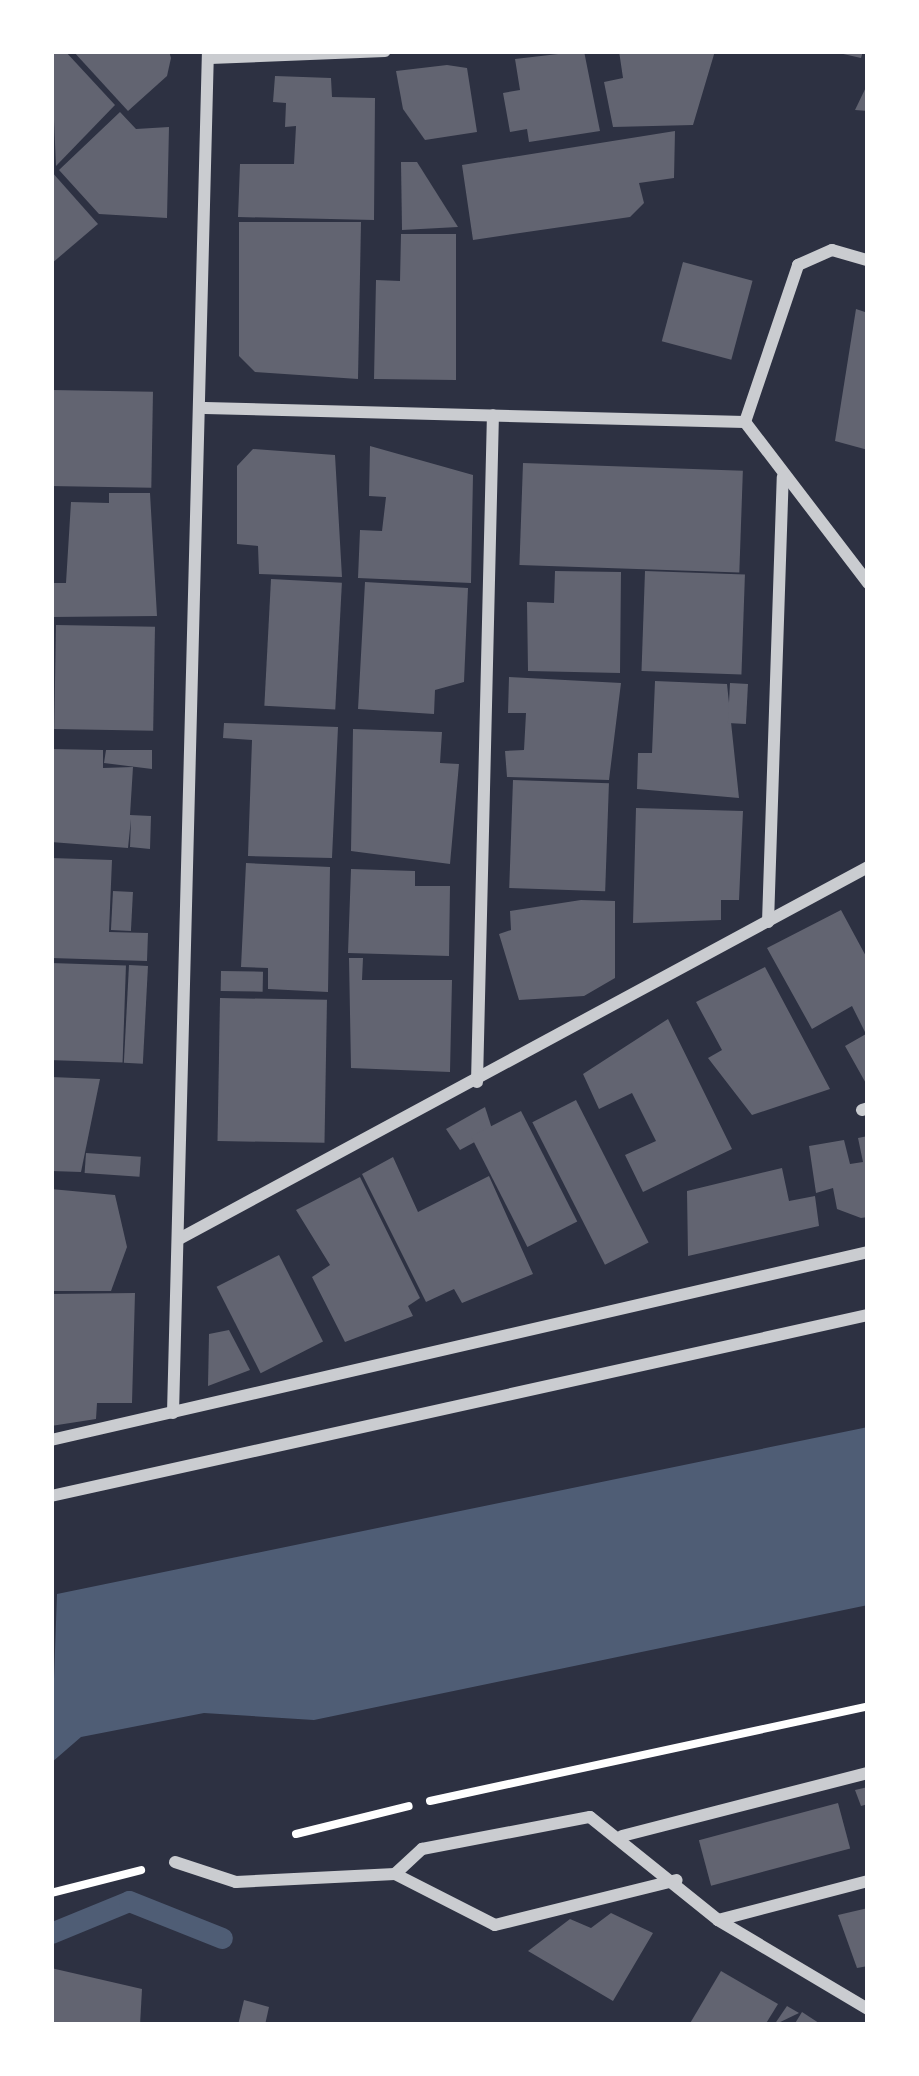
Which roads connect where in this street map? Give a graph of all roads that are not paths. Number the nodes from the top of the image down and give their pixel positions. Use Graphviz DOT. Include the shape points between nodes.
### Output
graph roads {
  1 [pos="385,51"];
  2 [pos="209,54"];
  3 [pos="868,260"];
  4 [pos="205,408"];
  5 [pos="493,416"];
  6 [pos="745,422"];
  7 [pos="783,476"];
  8 [pos="868,583"];
  9 [pos="868,867"];
  10 [pos="767,922"];
  11 [pos="477,1082"];
  12 [pos="179,1239"];
  13 [pos="868,1252"];
  14 [pos="868,1315"];
  15 [pos="173,1413"];
  16 [pos="51,1440"];
  17 [pos="51,1496"];
  18 [pos="868,1773"];
  19 [pos="622,1837"];
  20 [pos="175,1862"];
  21 [pos="395,1874"];
  22 [pos="677,1880"];
  23 [pos="868,1882"];
  24 [pos="718,1920"];
  25 [pos="868,2009"];
  1 -- 2 [label="street"];
  2 -- 4 [label="street"];
  3 -- 6 [label="street" via="832,250 798,266"];
  4 -- 5 [label="street"];
  4 -- 12 [label="street"];
  5 -- 6 [label="street"];
  5 -- 11 [label="street"];
  6 -- 7 [label="street"];
  7 -- 8 [label="street"];
  7 -- 10 [label="street"];
  9 -- 10 [label="street"];
  10 -- 11 [label="street"];
  11 -- 12 [label="street"];
  12 -- 15 [label="street"];
  13 -- 15 [label="street" via="436,1343"];
  14 -- 17 [label="street"];
  15 -- 16 [label="street"];
  18 -- 19 [label="street"];
  19 -- 21 [label="street" via="590,1817 422,1849"];
  19 -- 22 [label="street"];
  20 -- 21 [label="street" via="236,1882"];
  21 -- 22 [label="street" via="495,1925"];
  22 -- 24 [label="street"];
  23 -- 24 [label="street"];
  24 -- 25 [label="street"];
}
